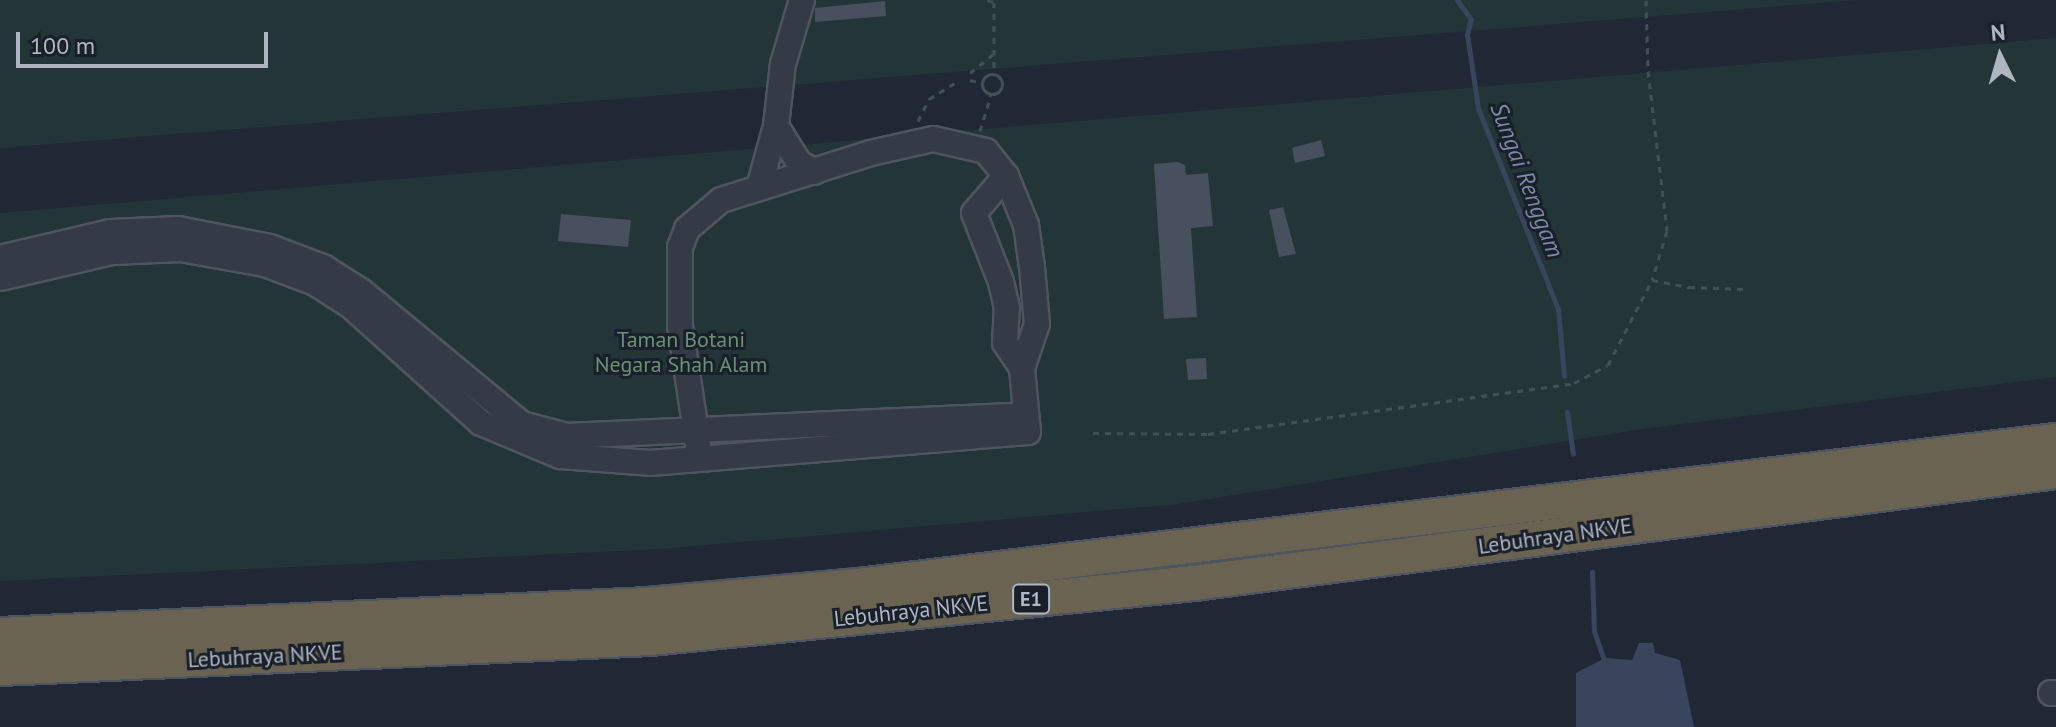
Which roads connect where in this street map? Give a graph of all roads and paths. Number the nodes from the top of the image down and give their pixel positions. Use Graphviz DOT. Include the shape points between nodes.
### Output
graph roads {
  1 [pos="802,0"];
  2 [pos="987,0"];
  3 [pos="1646,0"];
  4 [pos="997,51"];
  5 [pos="970,73"];
  6 [pos="994,74"];
  7 [pos="960,80"];
  8 [pos="970,80"];
  9 [pos="982,83"];
  10 [pos="991,95"];
  11 [pos="776,126"];
  12 [pos="918,141"];
  13 [pos="975,146"];
  14 [pos="815,172"];
  15 [pos="1006,176"];
  16 [pos="760,184"];
  17 [pos="0,258"];
  18 [pos="0,278"];
  19 [pos="1652,280"];
  20 [pos="1745,289"];
  21 [pos="1022,368"];
  22 [pos="1026,415"];
  23 [pos="695,428"];
  24 [pos="1093,433"];
  25 [pos="2056,441"];
  26 [pos="700,459"];
  27 [pos="2056,471"];
  28 [pos="0,635"];
  29 [pos="0,668"];
  1 -- 11 [label="street" via="775,100"];
  2 -- 4 [label="path" via="994,2"];
  3 -- 19 [label="path" via="1649,85 1667,231"];
  4 -- 5 [label="path"];
  4 -- 6 [label="path"];
  6 -- 9 [label="path"];
  6 -- 10 [label="path" via="1002,83"];
  7 -- 12 [label="path" via="929,99 918,122"];
  8 -- 9 [label="path"];
  9 -- 10 [label="path"];
  10 -- 13 [label="path"];
  11 -- 14 [label="street" via="799,163"];
  11 -- 16 [label="street"];
  12 -- 13 [label="street" via="947,139"];
  12 -- 14 [label="street"];
  13 -- 15 [label="street"];
  14 -- 16 [label="street"];
  15 -- 21 [label="street" via="1026,225 1037,324"];
  15 -- 21 [label="street" via="974,213 1007,308 1005,343"];
  16 -- 23 [label="street" via="721,200 687,229 680,247 680,326"];
  17 -- 23 [label="street" via="138,231 178,229 270,247 323,267 361,291 522,424 567,436 608,438"];
  18 -- 26 [label="street" via="113,252 180,249 265,264 315,283 351,306 481,423 511,439 560,456 650,463"];
  19 -- 20 [label="path"];
  19 -- 24 [label="path" via="1608,365 1574,383 1208,434"];
  21 -- 22 [label="street"];
  22 -- 23 [label="street"];
  22 -- 26 [label="street" via="1028,432"];
  23 -- 26 [label="street"];
  25 -- 28 [label="highway, Lebuhraya NKVE / E1" via="867,585 618,606"];
  27 -- 29 [label="highway, Lebuhraya NKVE / E1" via="1194,583 650,638"];
}
